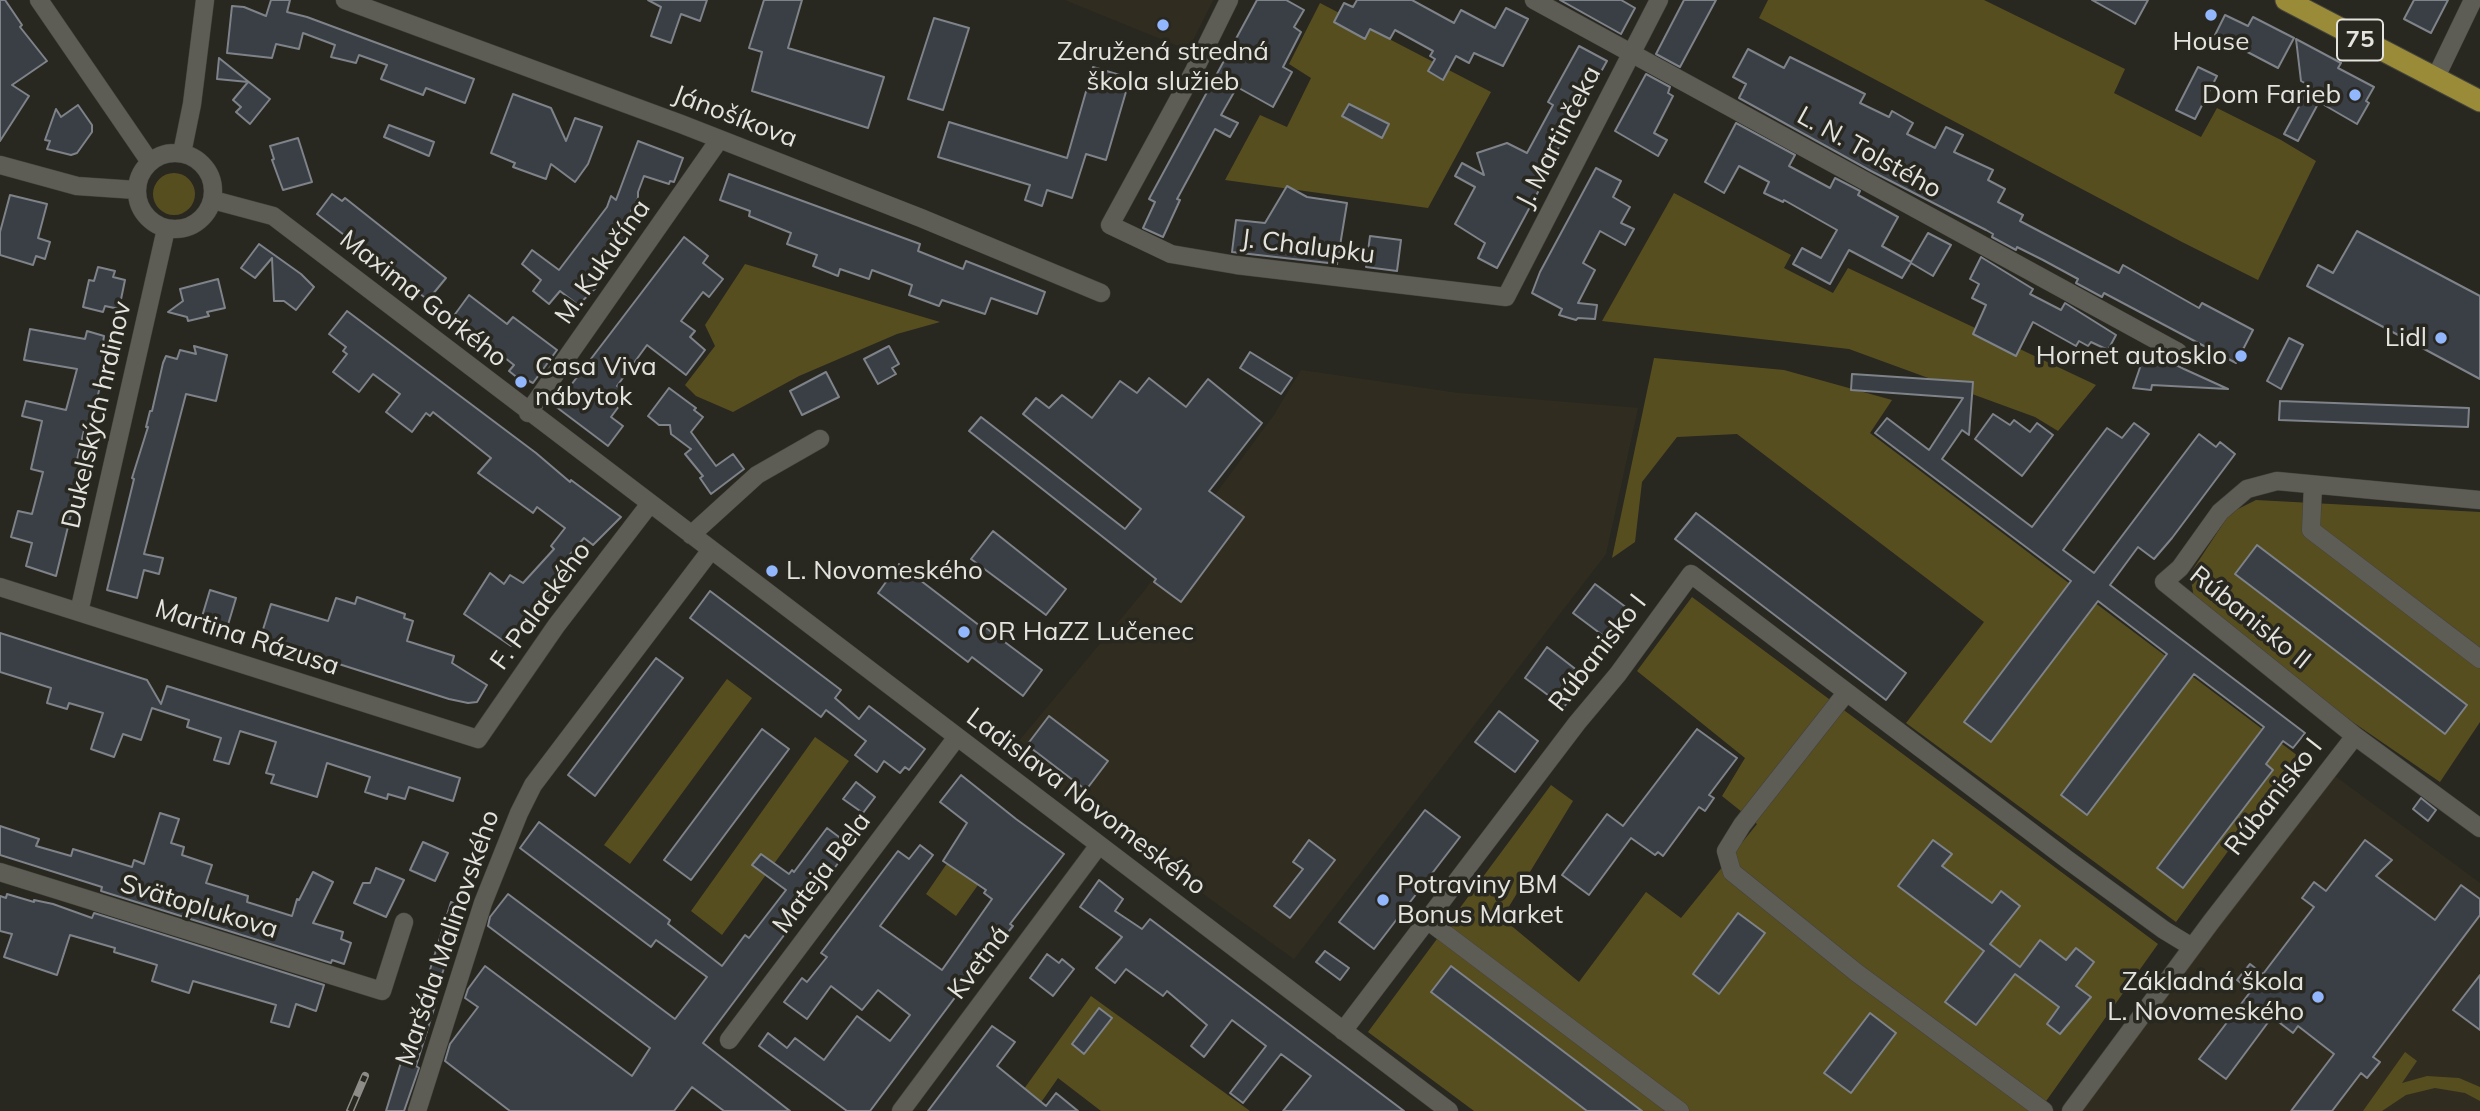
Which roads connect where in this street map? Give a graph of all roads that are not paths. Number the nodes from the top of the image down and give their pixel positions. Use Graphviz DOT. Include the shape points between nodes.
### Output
graph roads {
  1 [pos="39,0"];
  2 [pos="205,0"];
  3 [pos="345,0"];
  4 [pos="1229,0"];
  5 [pos="1534,0"];
  6 [pos="1658,0"];
  7 [pos="2286,0"];
  8 [pos="2473,0"];
  9 [pos="1632,53"];
  10 [pos="2435,79"];
  11 [pos="2480,102"];
  12 [pos="719,140"];
  13 [pos="182,153"];
  14 [pos="150,162"];
  15 [pos="0,165"];
  16 [pos="136,190"];
  17 [pos="213,200"];
  18 [pos="166,229"];
  19 [pos="1101,293"];
  20 [pos="1506,297"];
  21 [pos="2178,352"];
  22 [pos="528,413"];
  23 [pos="820,439"];
  24 [pos="2313,485"];
  25 [pos="2480,500"];
  26 [pos="649,505"];
  27 [pos="691,535"];
  28 [pos="711,550"];
  29 [pos="0,587"];
  30 [pos="79,612"];
  31 [pos="2480,659"];
  32 [pos="1846,693"];
  33 [pos="2355,736"];
  34 [pos="957,737"];
  35 [pos="478,739"];
  36 [pos="2480,828"];
  37 [pos="1099,845"];
  38 [pos="0,872"];
  39 [pos="1427,920"];
  40 [pos="404,922"];
  41 [pos="2192,947"];
  42 [pos="1343,1031"];
  43 [pos="729,1040"];
  44 [pos="417,1111"];
  45 [pos="901,1111"];
  46 [pos="1450,1111"];
  47 [pos="1680,1111"];
  48 [pos="2044,1111"];
  49 [pos="2071,1111"];
  1 -- 14 [label="street"];
  2 -- 13 [label="street"];
  3 -- 12 [label="street, Jánošíkova"];
  4 -- 20 [label="street, J. Chalupku" via="1110,225 1171,254"];
  5 -- 9 [label="street, L. N. Tolstého"];
  6 -- 9 [label="street, J. Martinčeka"];
  7 -- 10 [label="main road, 75"];
  8 -- 10 [label="street"];
  9 -- 20 [label="street, J. Martinčeka"];
  9 -- 21 [label="street, L. N. Tolstého"];
  10 -- 11 [label="main road, 75"];
  12 -- 19 [label="street, Jánošíkova"];
  12 -- 22 [label="street, M. Kukučína"];
  13 -- 14 [label="street" via="165,154"];
  13 -- 17 [label="street" via="208,170 214,184"];
  14 -- 16 [label="street"];
  15 -- 16 [label="street" via="78,186"];
  16 -- 18 [label="street" via="144,215"];
  17 -- 18 [label="street" via="195,225"];
  17 -- 22 [label="street, Maxima Gorkého" via="272,216"];
  18 -- 30 [label="street, Dukelských hrdinov"];
  22 -- 26 [label="street, Maxima Gorkého"];
  23 -- 27 [label="street" via="757,475"];
  24 -- 25 [label="street, Rúbanisko II"];
  24 -- 31 [label="street" via="2311,530"];
  24 -- 33 [label="street, Rúbanisko II" via="2277,481 2248,489 2220,512 2180,568 2164,582"];
  26 -- 27 [label="street, Maxima Gorkého"];
  26 -- 35 [label="street, F. Palackého" via="556,626"];
  27 -- 28 [label="street, Ladislava Novomeského"];
  28 -- 34 [label="street, Ladislava Novomeského"];
  28 -- 44 [label="street, Maršála Malinovského" via="533,785 483,903"];
  29 -- 30 [label="street, Martina Rázusa"];
  30 -- 35 [label="street, Martina Rázusa"];
  32 -- 39 [label="street, Rúbanisko I" via="1691,574"];
  32 -- 41 [label="street, Rúbanisko I"];
  32 -- 48 [label="street" via="1742,825 1726,851 1732,872 1857,973"];
  33 -- 36 [label="street, Rúbanisko I"];
  33 -- 41 [label="street, Rúbanisko I"];
  34 -- 37 [label="street, Ladislava Novomeského"];
  34 -- 43 [label="street, Mateja Bela"];
  37 -- 42 [label="street, Ladislava Novomeského"];
  37 -- 45 [label="street, Kvetná"];
  38 -- 40 [label="street, Svätoplukova" via="382,990"];
  39 -- 42 [label="street, Rúbanisko I"];
  39 -- 47 [label="street"];
  41 -- 49 [label="street, Rúbanisko I"];
  42 -- 46 [label="street, Ladislava Novomeského"];
}
